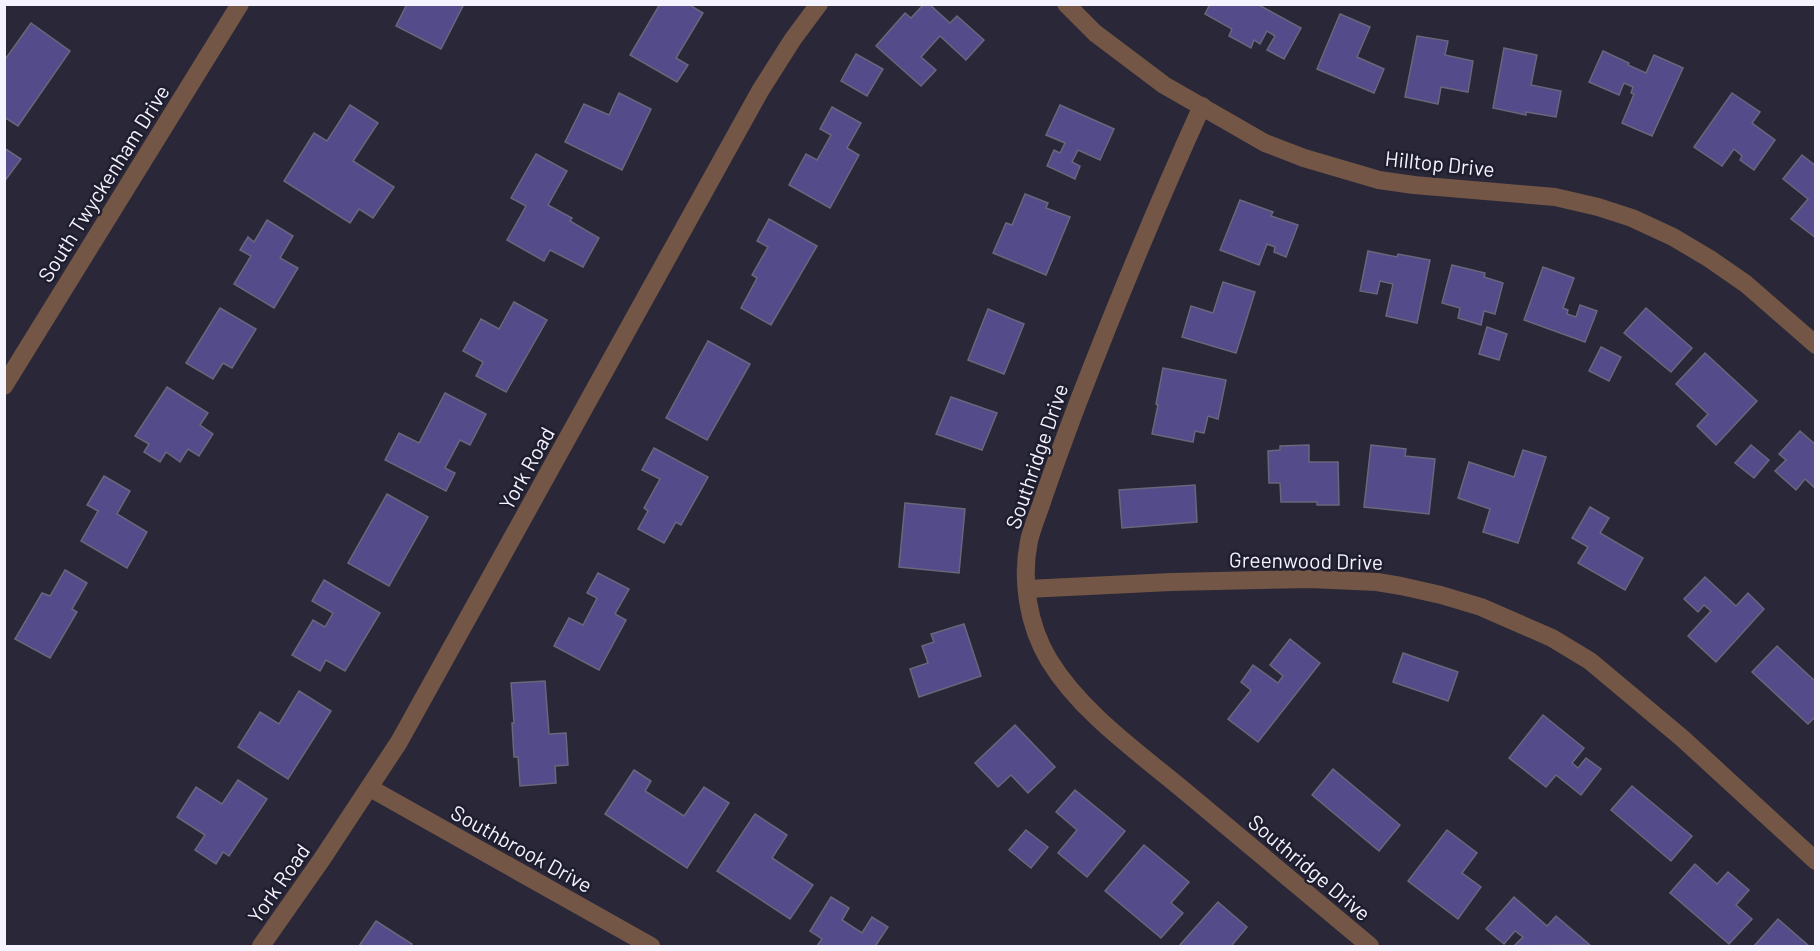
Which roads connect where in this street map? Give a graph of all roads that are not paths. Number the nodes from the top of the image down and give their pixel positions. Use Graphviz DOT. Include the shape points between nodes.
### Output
graph roads {
  1 [pos="240,4"];
  2 [pos="819,4"];
  3 [pos="1066,4"];
  4 [pos="1202,106"];
  5 [pos="1815,345"];
  6 [pos="4,386"];
  7 [pos="1027,589"];
  8 [pos="370,788"];
  9 [pos="1815,861"];
  10 [pos="261,946"];
  11 [pos="651,946"];
  12 [pos="1370,946"];
  1 -- 6 [label="street, South Twyckenham Drive"];
  2 -- 8 [label="street, York Road" via="760,91 405,732"];
  3 -- 4 [label="street, Hilltop Drive" via="1095,33 1164,85"];
  4 -- 5 [label="street, Hilltop Drive" via="1265,143 1348,172 1414,185 1555,197 1632,218 1710,259 1746,284"];
  4 -- 7 [label="street, Southridge Drive" via="1118,300 1052,471 1029,540"];
  7 -- 9 [label="street, Greenwood Drive" via="1310,579 1377,582 1481,607 1552,638 1590,661 1682,738"];
  7 -- 12 [label="street, Southridge Drive" via="1037,636 1071,692 1144,758"];
  8 -- 10 [label="street, York Road"];
  8 -- 11 [label="street, Southbrook Drive"];
}
